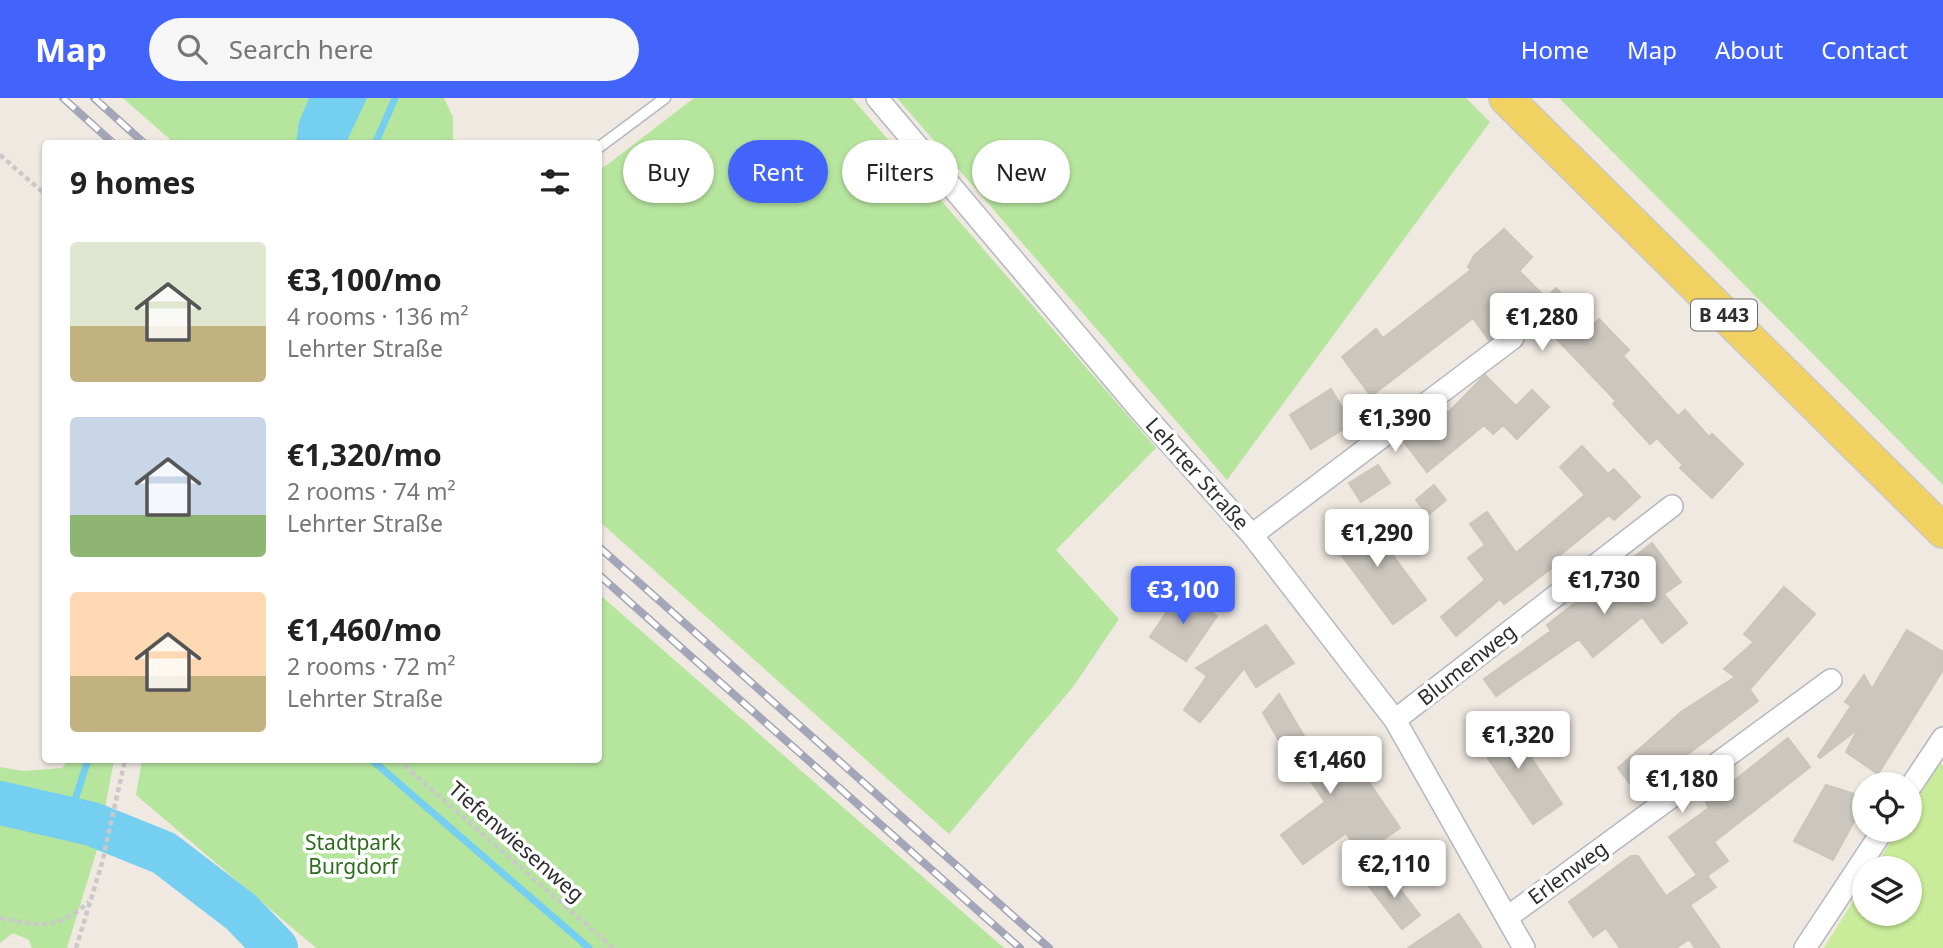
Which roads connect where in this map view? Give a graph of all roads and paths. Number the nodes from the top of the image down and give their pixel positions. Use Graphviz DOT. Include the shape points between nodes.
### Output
graph roads {
  1 [pos="665,98"];
  2 [pos="877,98"];
  3 [pos="1506,98"];
  4 [pos="602,145"];
  5 [pos="0,155"];
  6 [pos="42,192"];
  7 [pos="1513,338"];
  8 [pos="1672,506"];
  9 [pos="1943,531"];
  10 [pos="1252,535"];
  11 [pos="1831,680"];
  12 [pos="1395,720"];
  13 [pos="1943,738"];
  14 [pos="124,763"];
  15 [pos="401,763"];
  16 [pos="1920,772"];
  17 [pos="1875,842"];
  18 [pos="92,900"];
  19 [pos="1509,916"];
  20 [pos="0,918"];
  21 [pos="76,948"];
  22 [pos="613,948"];
  23 [pos="1524,948"];
  24 [pos="1805,948"];
  1 -- 4 [label="lane"];
  2 -- 10 [label="street, Lehrter Straße"];
  3 -- 9 [label="main road, B 443"];
  5 -- 6 [label="path"];
  7 -- 10 [label="street"];
  8 -- 12 [label="street, Blumenweg"];
  10 -- 12 [label="street, Lehrter Straße"];
  11 -- 19 [label="street, Erlenweg"];
  12 -- 19 [label="street, Lehrter Straße"];
  13 -- 16 [label="street"];
  14 -- 18 [label="path"];
  15 -- 22 [label="path, Tiefenwiesenweg"];
  17 -- 24 [label="street"];
  18 -- 20 [label="path" via="68,920 49,924"];
  18 -- 21 [label="path"];
  19 -- 23 [label="street, Lehrter Straße"];
}
